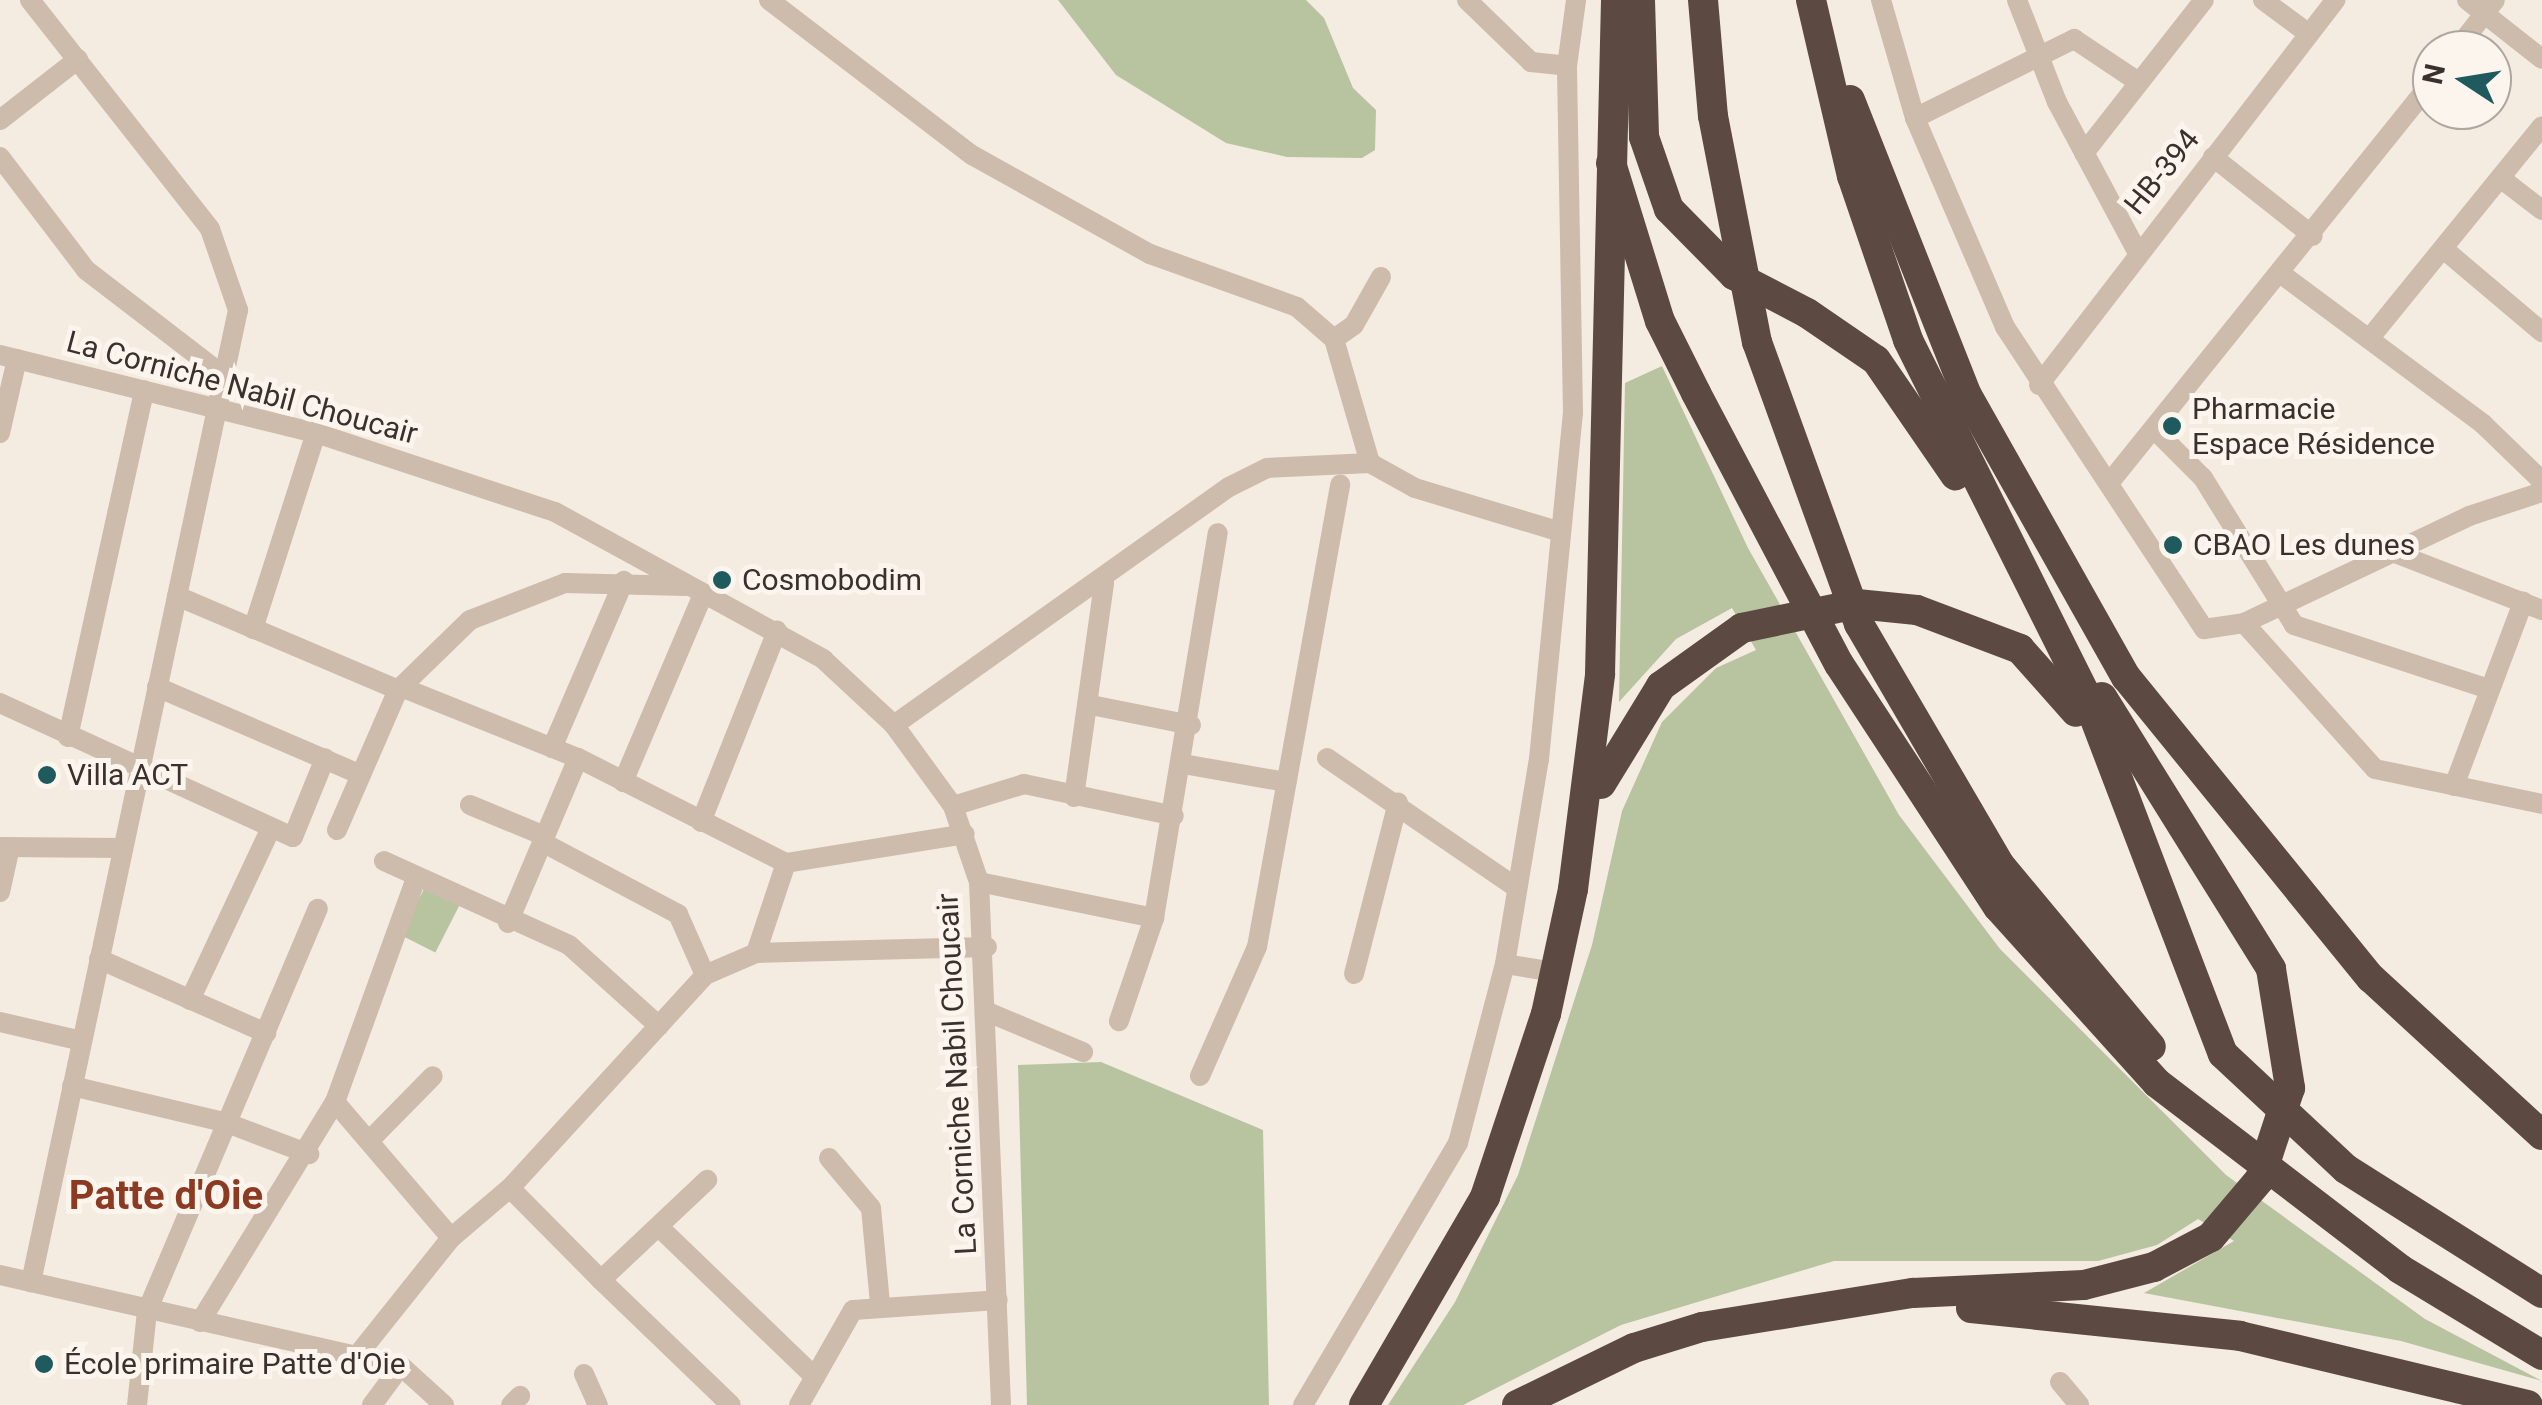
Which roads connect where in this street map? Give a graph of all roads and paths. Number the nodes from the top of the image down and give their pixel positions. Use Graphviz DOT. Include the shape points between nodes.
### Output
graph roads {
  1 [pos="30,0"];
  2 [pos="769,0"];
  3 [pos="1467,0"];
  4 [pos="1576,0"];
  5 [pos="1616,0"];
  6 [pos="1640,0"];
  7 [pos="1703,0"];
  8 [pos="1811,0"];
  9 [pos="1819,0"];
  10 [pos="1882,0"];
  11 [pos="2017,0"];
  12 [pos="2204,0"];
  13 [pos="2263,0"];
  14 [pos="2336,0"];
  15 [pos="2467,0"];
  16 [pos="2490,7"];
  17 [pos="2472,30"];
  18 [pos="2309,34"];
  19 [pos="2036,55"];
  20 [pos="2542,59"];
  21 [pos="78,60"];
  22 [pos="1567,66"];
  23 [pos="2137,81"];
  24 [pos="2412,108"];
  25 [pos="1915,118"];
  26 [pos="0,120"];
  27 [pos="2542,126"];
  28 [pos="2084,153"];
  29 [pos="0,157"];
  30 [pos="2213,158"];
  31 [pos="1610,163"];
  32 [pos="2503,180"];
  33 [pos="2542,210"];
  34 [pos="2312,236"];
  35 [pos="2137,251"];
  36 [pos="2446,251"];
  37 [pos="2284,276"];
  38 [pos="1381,277"];
  39 [pos="2542,332"];
  40 [pos="1334,339"];
  41 [pos="2369,339"];
  42 [pos="8,357"];
  43 [pos="223,374"];
  44 [pos="2039,385"];
  45 [pos="144,390"];
  46 [pos="216,408"];
  47 [pos="2157,432"];
  48 [pos="0,433"];
  49 [pos="316,433"];
  50 [pos="1370,463"];
  51 [pos="2542,481"];
  52 [pos="2110,482"];
  53 [pos="1340,484"];
  54 [pos="2542,492"];
  55 [pos="1561,532"];
  56 [pos="1218,533"];
  57 [pos="2395,553"];
  58 [pos="624,581"];
  59 [pos="1104,583"];
  60 [pos="694,590"];
  61 [pos="176,596"];
  62 [pos="2532,606"];
  63 [pos="2278,608"];
  64 [pos="2043,609"];
  65 [pos="2244,622"];
  66 [pos="252,628"];
  67 [pos="778,631"];
  68 [pos="2042,664"];
  69 [pos="157,687"];
  70 [pos="399,688"];
  71 [pos="2488,689"];
  72 [pos="2096,699"];
  73 [pos="0,703"];
  74 [pos="1090,705"];
  75 [pos="1191,724"];
  76 [pos="894,725"];
  77 [pos="68,737"];
  78 [pos="552,748"];
  79 [pos="326,758"];
  80 [pos="578,758"];
  81 [pos="1327,758"];
  82 [pos="1183,764"];
  83 [pos="139,772"];
  84 [pos="361,776"];
  85 [pos="623,782"];
  86 [pos="1286,782"];
  87 [pos="2454,786"];
  88 [pos="1074,797"];
  89 [pos="1398,803"];
  90 [pos="2542,804"];
  91 [pos="470,806"];
  92 [pos="954,806"];
  93 [pos="2129,806"];
  94 [pos="1174,816"];
  95 [pos="701,822"];
  96 [pos="270,830"];
  97 [pos="338,830"];
  98 [pos="966,834"];
  99 [pos="543,839"];
  100 [pos="5,847"];
  101 [pos="123,848"];
  102 [pos="384,861"];
  103 [pos="786,862"];
  104 [pos="416,878"];
  105 [pos="979,882"];
  106 [pos="1514,886"];
  107 [pos="1573,889"];
  108 [pos="0,892"];
  109 [pos="318,909"];
  110 [pos="1154,918"];
  111 [pos="508,924"];
  112 [pos="987,947"];
  113 [pos="756,953"];
  114 [pos="99,959"];
  115 [pos="1505,964"];
  116 [pos="1555,972"];
  117 [pos="1354,974"];
  118 [pos="705,975"];
  119 [pos="190,1000"];
  120 [pos="990,1012"];
  121 [pos="0,1022"];
  122 [pos="1119,1022"];
  123 [pos="659,1026"];
  124 [pos="266,1033"];
  125 [pos="82,1041"];
  126 [pos="1083,1052"];
  127 [pos="434,1076"];
  128 [pos="1200,1076"];
  129 [pos="72,1086"];
  130 [pos="335,1102"];
  131 [pos="228,1123"];
  132 [pos="2542,1135"];
  133 [pos="371,1139"];
  134 [pos="2236,1143"];
  135 [pos="310,1154"];
  136 [pos="829,1158"];
  137 [pos="707,1180"];
  138 [pos="510,1188"];
  139 [pos="660,1228"];
  140 [pos="452,1238"];
  141 [pos="0,1275"];
  142 [pos="601,1280"];
  143 [pos="31,1282"];
  144 [pos="2542,1293"];
  145 [pos="1853,1299"];
  146 [pos="998,1300"];
  147 [pos="880,1303"];
  148 [pos="147,1311"];
  149 [pos="200,1322"];
  150 [pos="2542,1355"];
  151 [pos="356,1356"];
  152 [pos="401,1366"];
  153 [pos="584,1374"];
  154 [pos="815,1376"];
  155 [pos="2060,1382"];
  156 [pos="137,1405"];
  157 [pos="372,1405"];
  158 [pos="444,1405"];
  159 [pos="598,1405"];
  160 [pos="731,1405"];
  161 [pos="799,1405"];
  162 [pos="1001,1405"];
  163 [pos="1303,1405"];
  164 [pos="1364,1405"];
  165 [pos="1517,1405"];
  166 [pos="2079,1405"];
  167 [pos="2528,1405"];
  1 -- 21 [label="street"];
  2 -- 40 [label="street" via="972,156 1150,254 1297,307"];
  3 -- 22 [label="street" via="1531,62"];
  4 -- 22 [label="street"];
  5 -- 31 [label="highway"];
  6 -- 64 [label="highway, bridge" via="1644,137 1669,209 1734,275 1807,312 1876,360"];
  7 -- 134 [label="highway" via="1713,116 1756,342 1859,624 2000,865"];
  8 -- 64 [label="highway" via="1890,293"];
  9 -- 132 [label="highway" via="1940,335 2090,621 2160,725 2314,914"];
  10 -- 25 [label="street"];
  11 -- 19 [label="street"];
  12 -- 23 [label="street"];
  13 -- 18 [label="street"];
  14 -- 18 [label="street, HB-394"];
  15 -- 16 [label="street"];
  16 -- 17 [label="street"];
  16 -- 20 [label="street"];
  18 -- 30 [label="street, HB-394"];
  19 -- 23 [label="street" via="2087,41"];
  19 -- 25 [label="street"];
  19 -- 28 [label="street"];
  21 -- 26 [label="street"];
  21 -- 43 [label="street" via="210,228 237,288"];
  22 -- 55 [label="street" via="1573,413"];
  23 -- 28 [label="street"];
  24 -- 34 [label="street"];
  25 -- 44 [label="street"];
  27 -- 32 [label="street"];
  28 -- 35 [label="street"];
  29 -- 43 [label="street" via="86,270"];
  30 -- 34 [label="street"];
  30 -- 35 [label="street, HB-394"];
  31 -- 107 [label="highway" via="1594,762"];
  31 -- 134 [label="highway" via="1660,321 1906,777 1998,906 2101,1023 2156,1084"];
  32 -- 33 [label="street"];
  32 -- 36 [label="street"];
  34 -- 37 [label="street"];
  35 -- 44 [label="street, HB-394"];
  36 -- 39 [label="street"];
  36 -- 41 [label="street"];
  37 -- 41 [label="street"];
  37 -- 47 [label="street"];
  38 -- 40 [label="street" via="1354,324"];
  40 -- 50 [label="street"];
  41 -- 51 [label="street"];
  42 -- 45 [label="street, La Corniche Nabil Choucair"];
  42 -- 48 [label="street"];
  43 -- 46 [label="street"];
  44 -- 52 [label="street"];
  45 -- 46 [label="street, La Corniche Nabil Choucair"];
  45 -- 77 [label="street"];
  46 -- 49 [label="street, La Corniche Nabil Choucair"];
  46 -- 61 [label="street"];
  47 -- 52 [label="street"];
  47 -- 63 [label="street" via="2203,478"];
  49 -- 60 [label="street, La Corniche Nabil Choucair" via="555,512"];
  49 -- 66 [label="street"];
  50 -- 55 [label="street" via="1415,488"];
  50 -- 59 [label="street" via="1267,468"];
  52 -- 65 [label="street" via="2194,621 2219,631"];
  53 -- 86 [label="street"];
  54 -- 57 [label="street"];
  55 -- 106 [label="street" via="1539,759"];
  56 -- 75 [label="street"];
  57 -- 62 [label="street"];
  57 -- 63 [label="street"];
  58 -- 60 [label="street"];
  58 -- 70 [label="street" via="514,597 458,629"];
  58 -- 78 [label="street"];
  59 -- 74 [label="street"];
  59 -- 76 [label="street"];
  60 -- 67 [label="street, La Corniche Nabil Choucair"];
  60 -- 85 [label="street"];
  61 -- 66 [label="street"];
  61 -- 69 [label="street"];
  62 -- 71 [label="street"];
  63 -- 65 [label="street"];
  63 -- 71 [label="street" via="2294,625"];
  64 -- 72 [label="highway"];
  65 -- 87 [label="street" via="2370,765"];
  66 -- 70 [label="street"];
  67 -- 76 [label="street, La Corniche Nabil Choucair"];
  67 -- 95 [label="street"];
  68 -- 72 [label="highway"];
  68 -- 93 [label="highway"];
  68 -- 107 [label="highway, bridge" via="1988,632 1918,610 1857,604 1742,628 1699,652 1634,717 1598,792"];
  69 -- 79 [label="street"];
  69 -- 83 [label="street"];
  70 -- 78 [label="street"];
  70 -- 84 [label="street"];
  71 -- 87 [label="street"];
  72 -- 93 [label="highway"];
  72 -- 145 [label="highway, bridge" via="2271,969 2290,1088 2260,1179 2211,1236 2154,1267 2084,1285"];
  73 -- 77 [label="street"];
  74 -- 75 [label="street"];
  74 -- 88 [label="street"];
  75 -- 82 [label="street"];
  76 -- 92 [label="street, La Corniche Nabil Choucair"];
  77 -- 83 [label="street"];
  78 -- 80 [label="street"];
  79 -- 84 [label="street"];
  79 -- 96 [label="street" via="300,834"];
  80 -- 85 [label="street"];
  80 -- 99 [label="street"];
  81 -- 89 [label="street"];
  82 -- 86 [label="street"];
  82 -- 94 [label="street"];
  83 -- 96 [label="street"];
  83 -- 101 [label="street"];
  84 -- 97 [label="street"];
  85 -- 95 [label="street"];
  86 -- 128 [label="street" via="1257,947"];
  87 -- 90 [label="street"];
  88 -- 92 [label="street" via="1008,784"];
  88 -- 94 [label="street"];
  89 -- 106 [label="street"];
  89 -- 117 [label="street"];
  91 -- 99 [label="street"];
  92 -- 98 [label="street, La Corniche Nabil Choucair"];
  93 -- 144 [label="highway" via="2209,1025 2240,1077 2346,1169"];
  94 -- 110 [label="street"];
  95 -- 103 [label="street"];
  96 -- 119 [label="street"];
  98 -- 103 [label="street"];
  98 -- 105 [label="street, La Corniche Nabil Choucair"];
  99 -- 111 [label="street"];
  99 -- 118 [label="street" via="678,914"];
  100 -- 101 [label="street"];
  100 -- 108 [label="street"];
  101 -- 114 [label="street"];
  102 -- 104 [label="street"];
  103 -- 113 [label="street"];
  104 -- 111 [label="street"];
  104 -- 130 [label="street"];
  105 -- 110 [label="street"];
  105 -- 112 [label="street, La Corniche Nabil Choucair"];
  106 -- 115 [label="street"];
  107 -- 116 [label="highway"];
  109 -- 124 [label="street"];
  110 -- 122 [label="street"];
  111 -- 123 [label="street" via="569,945"];
  112 -- 113 [label="street"];
  112 -- 120 [label="street, La Corniche Nabil Choucair"];
  113 -- 118 [label="street"];
  114 -- 119 [label="street"];
  114 -- 125 [label="street"];
  115 -- 116 [label="street"];
  115 -- 163 [label="street" via="1438,1187"];
  116 -- 164 [label="highway" via="1485,1197"];
  118 -- 123 [label="street"];
  119 -- 124 [label="street"];
  120 -- 126 [label="street"];
  120 -- 146 [label="street, La Corniche Nabil Choucair"];
  121 -- 125 [label="street"];
  123 -- 138 [label="street"];
  124 -- 131 [label="street"];
  125 -- 129 [label="street"];
  127 -- 133 [label="street"];
  129 -- 131 [label="street"];
  129 -- 143 [label="street"];
  130 -- 133 [label="street"];
  130 -- 135 [label="street"];
  131 -- 135 [label="street"];
  131 -- 148 [label="street"];
  133 -- 140 [label="street"];
  134 -- 150 [label="highway" via="2438,1294"];
  135 -- 149 [label="street"];
  136 -- 147 [label="street" via="871,1208"];
  137 -- 139 [label="street"];
  138 -- 140 [label="street"];
  138 -- 142 [label="street"];
  139 -- 142 [label="street"];
  139 -- 154 [label="street"];
  140 -- 151 [label="street"];
  141 -- 143 [label="street"];
  142 -- 160 [label="street"];
  143 -- 148 [label="street"];
  145 -- 165 [label="highway" via="1684,1332"];
  145 -- 167 [label="highway" via="2240,1336"];
  146 -- 147 [label="street"];
  146 -- 162 [label="street, La Corniche Nabil Choucair"];
  147 -- 154 [label="street" via="843,1321"];
  148 -- 149 [label="street"];
  148 -- 156 [label="street"];
  149 -- 151 [label="street"];
  151 -- 152 [label="street"];
  152 -- 157 [label="street"];
  152 -- 158 [label="street"];
  153 -- 159 [label="street"];
  154 -- 161 [label="street"];
  155 -- 166 [label="street"];
}
